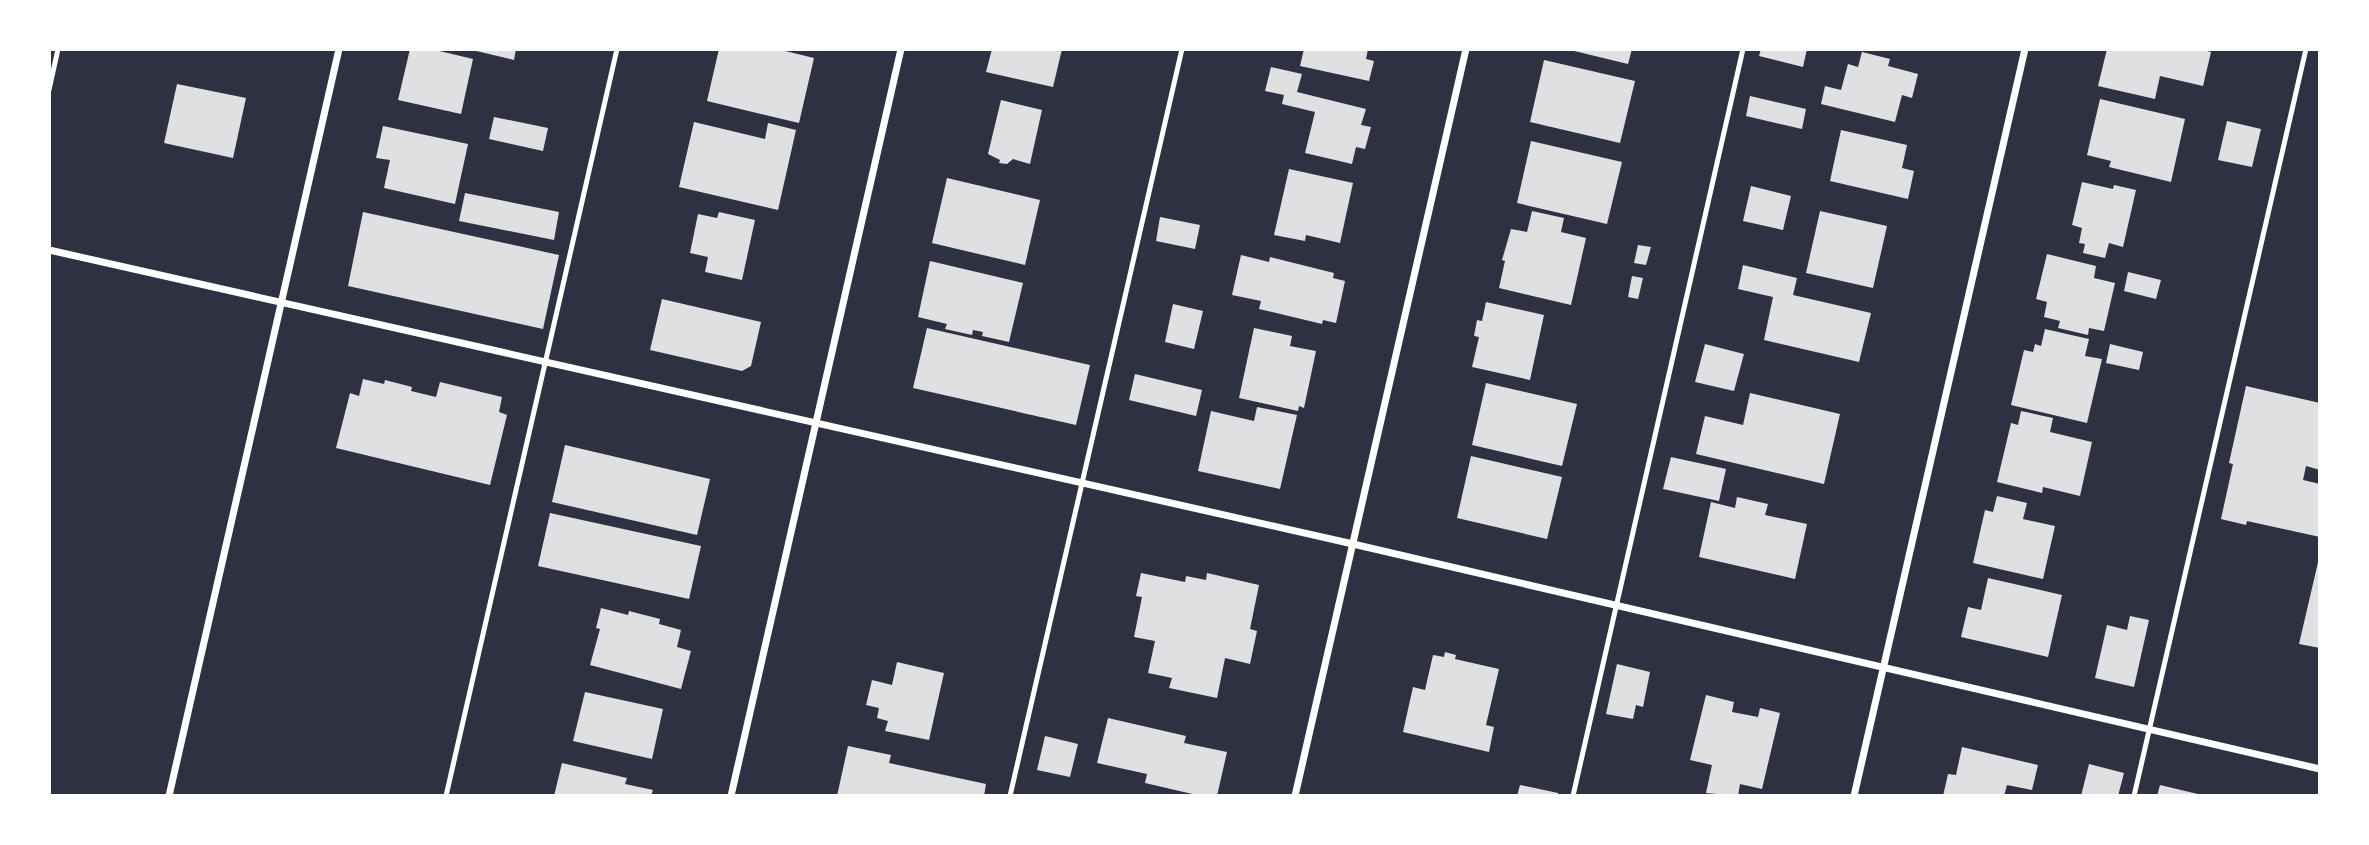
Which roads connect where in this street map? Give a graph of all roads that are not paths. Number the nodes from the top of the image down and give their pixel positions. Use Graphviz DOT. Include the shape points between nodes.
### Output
graph roads {
  1 [pos="58,49"];
  2 [pos="340,49"];
  3 [pos="617,49"];
  4 [pos="901,49"];
  5 [pos="1182,49"];
  6 [pos="1466,49"];
  7 [pos="1743,49"];
  8 [pos="2025,49"];
  9 [pos="2306,49"];
  10 [pos="49,90"];
  11 [pos="49,250"];
  12 [pos="281,303"];
  13 [pos="545,363"];
  14 [pos="816,424"];
  15 [pos="1082,484"];
  16 [pos="1353,544"];
  17 [pos="1616,605"];
  18 [pos="1884,667"];
  19 [pos="2149,729"];
  20 [pos="2320,769"];
  21 [pos="169,796"];
  22 [pos="446,796"];
  23 [pos="731,796"];
  24 [pos="1010,796"];
  25 [pos="1295,796"];
  26 [pos="1573,796"];
  27 [pos="1854,796"];
  28 [pos="2134,796"];
  1 -- 10 [label="lane"];
  2 -- 12 [label="street"];
  3 -- 13 [label="lane"];
  4 -- 14 [label="street"];
  5 -- 15 [label="lane"];
  6 -- 16 [label="street"];
  7 -- 17 [label="lane"];
  8 -- 18 [label="street"];
  9 -- 19 [label="lane"];
  11 -- 12 [label="street"];
  12 -- 13 [label="street"];
  12 -- 21 [label="street"];
  13 -- 14 [label="street"];
  13 -- 22 [label="lane"];
  14 -- 15 [label="street"];
  14 -- 23 [label="street"];
  15 -- 16 [label="street"];
  15 -- 24 [label="lane"];
  16 -- 17 [label="street"];
  16 -- 25 [label="street"];
  17 -- 18 [label="street"];
  17 -- 26 [label="lane"];
  18 -- 19 [label="street"];
  18 -- 27 [label="street"];
  19 -- 20 [label="street"];
  19 -- 28 [label="lane"];
}
